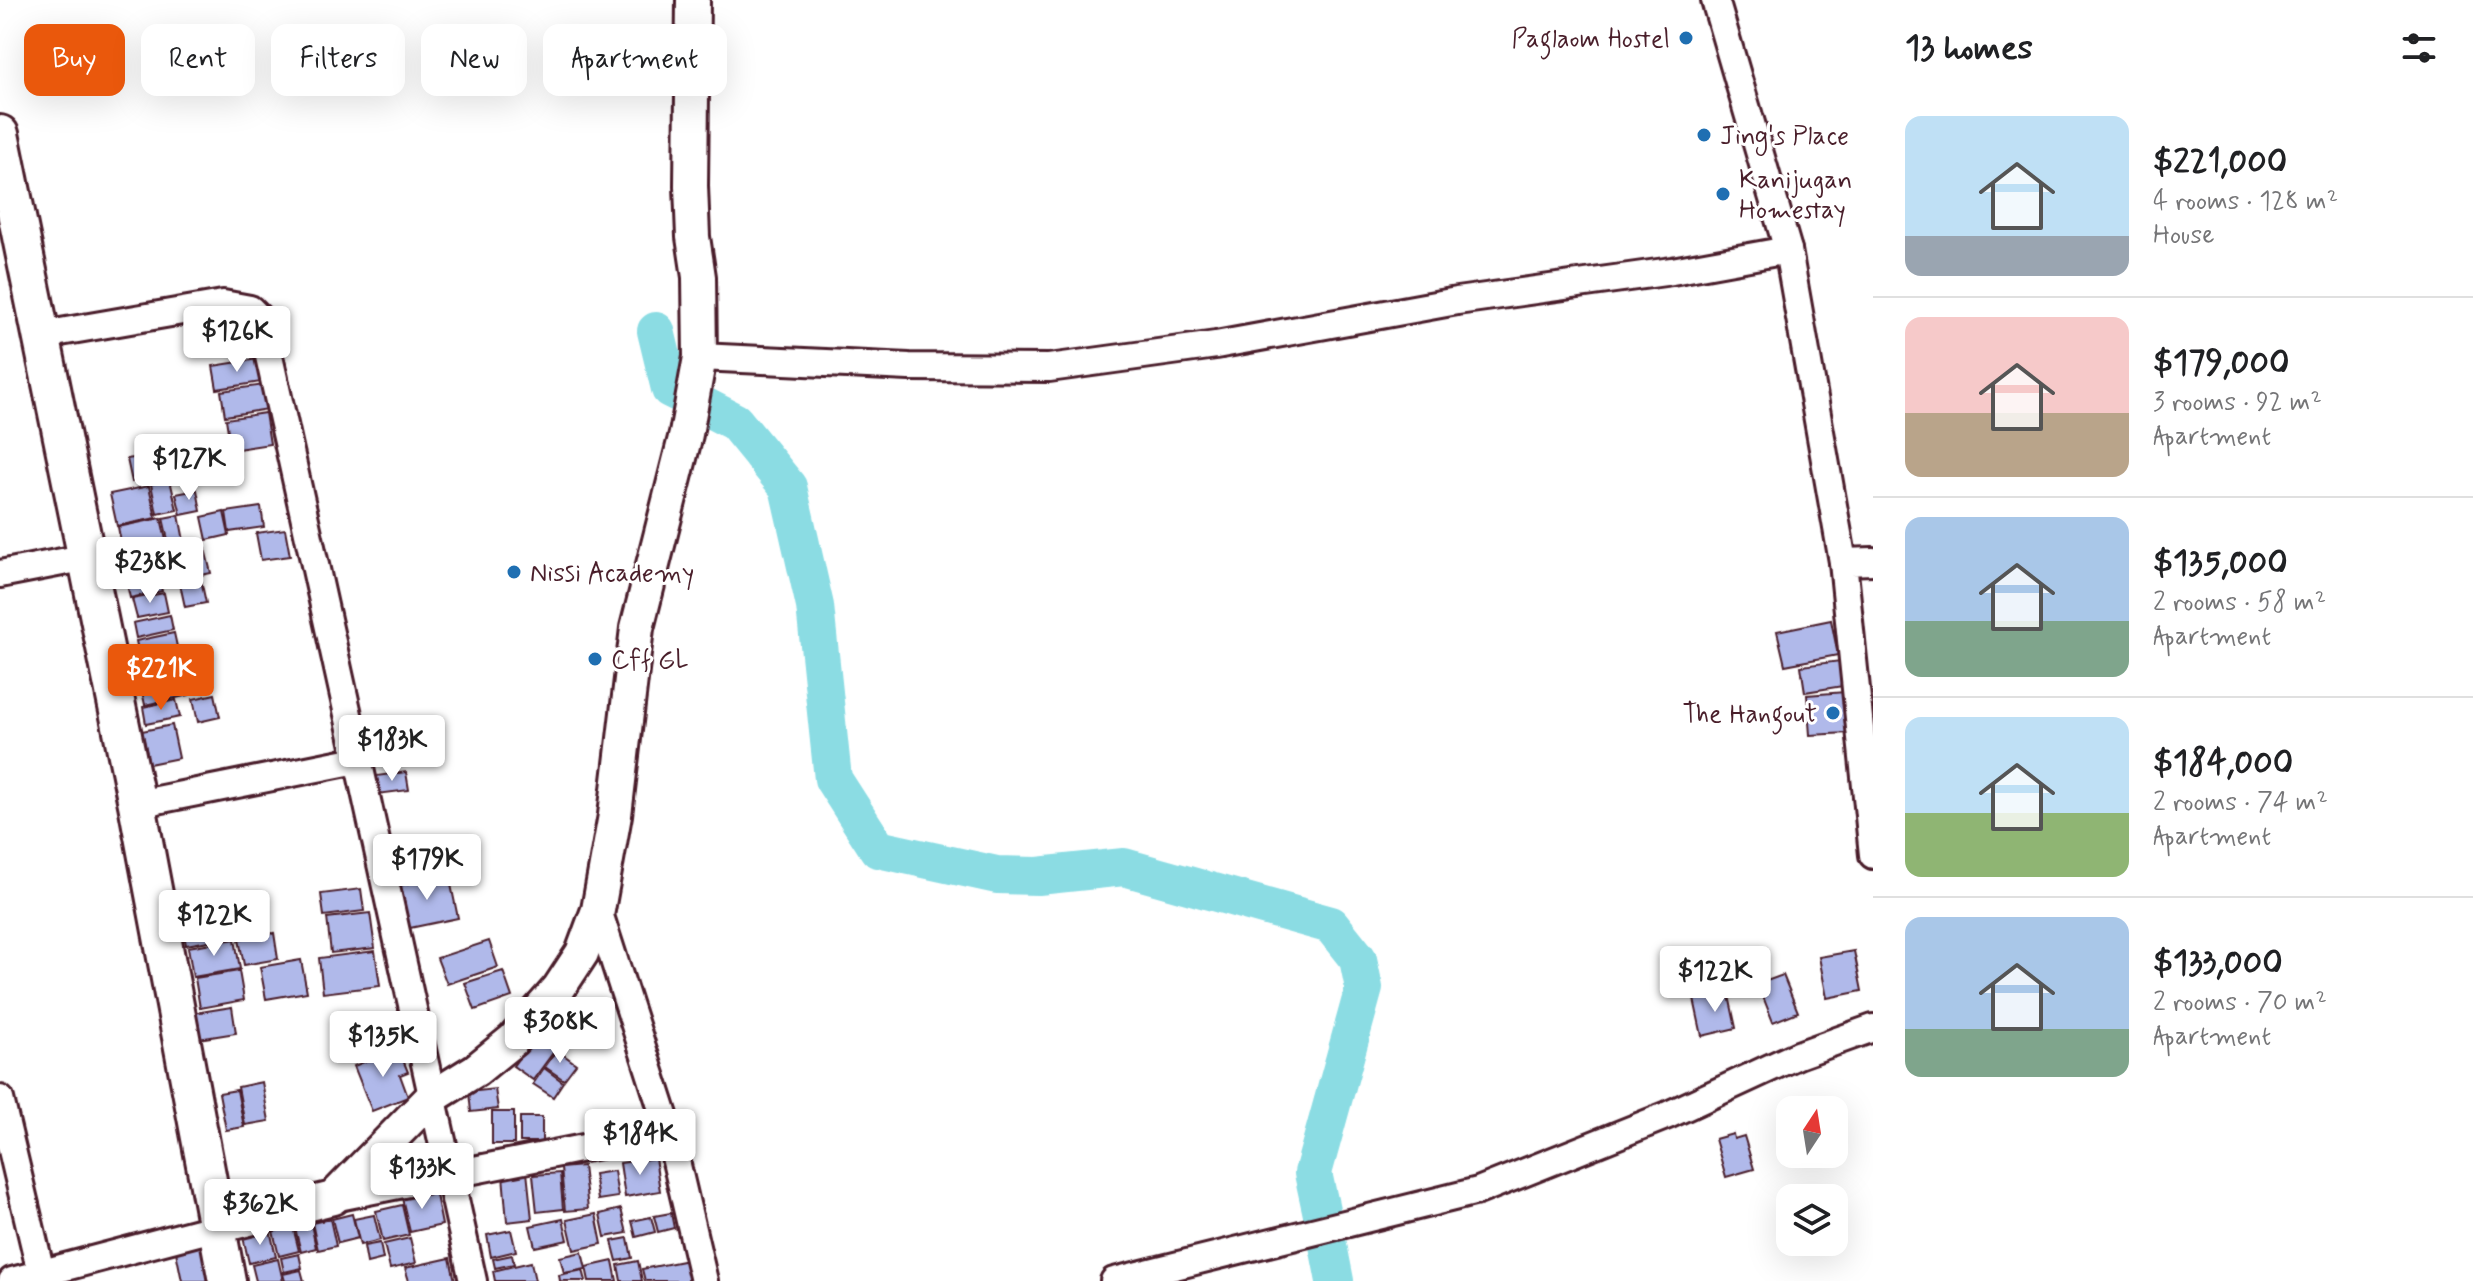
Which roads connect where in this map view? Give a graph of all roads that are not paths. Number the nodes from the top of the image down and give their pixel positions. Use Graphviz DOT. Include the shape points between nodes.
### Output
graph roads {
  1 [pos="693,0"];
  2 [pos="1715,0"];
  3 [pos="0,134"];
  4 [pos="11,241"];
  5 [pos="1788,250"];
  6 [pos="43,335"];
  7 [pos="700,357"];
  8 [pos="88,557"];
  9 [pos="1873,561"];
  10 [pos="1843,562"];
  11 [pos="0,574"];
  12 [pos="357,760"];
  13 [pos="137,804"];
  14 [pos="1873,855"];
  15 [pos="598,910"];
  16 [pos="1873,1028"];
  17 [pos="431,1098"];
  18 [pos="0,1099"];
  19 [pos="669,1131"];
  20 [pos="450,1174"];
  21 [pos="333,1198"];
  22 [pos="217,1227"];
  23 [pos="42,1277"];
  24 [pos="12,1281"];
  25 [pos="227,1281"];
  26 [pos="473,1281"];
  27 [pos="704,1281"];
  28 [pos="1114,1281"];
  1 -- 7 [label="street" via="691,186"];
  2 -- 5 [label="street"];
  3 -- 4 [label="main road"];
  4 -- 6 [label="main road"];
  5 -- 7 [label="street" via="1049,368"];
  5 -- 10 [label="street"];
  6 -- 8 [label="main road"];
  6 -- 12 [label="street" via="223,304 250,309 261,320"];
  7 -- 15 [label="street" via="637,628"];
  8 -- 11 [label="street"];
  8 -- 13 [label="main road"];
  9 -- 10 [label="street"];
  10 -- 14 [label="street"];
  12 -- 13 [label="street"];
  12 -- 17 [label="street"];
  13 -- 22 [label="main road"];
  15 -- 17 [label="street" via="582,953 527,1026 476,1070"];
  15 -- 19 [label="street"];
  16 -- 28 [label="street" via="1478,1191"];
  17 -- 20 [label="street"];
  17 -- 21 [label="street"];
  18 -- 23 [label="street"];
  19 -- 20 [label="street"];
  19 -- 27 [label="street"];
  20 -- 21 [label="street"];
  20 -- 26 [label="street"];
  21 -- 22 [label="street"];
  22 -- 23 [label="street"];
  22 -- 25 [label="main road"];
  23 -- 24 [label="street"];
}
